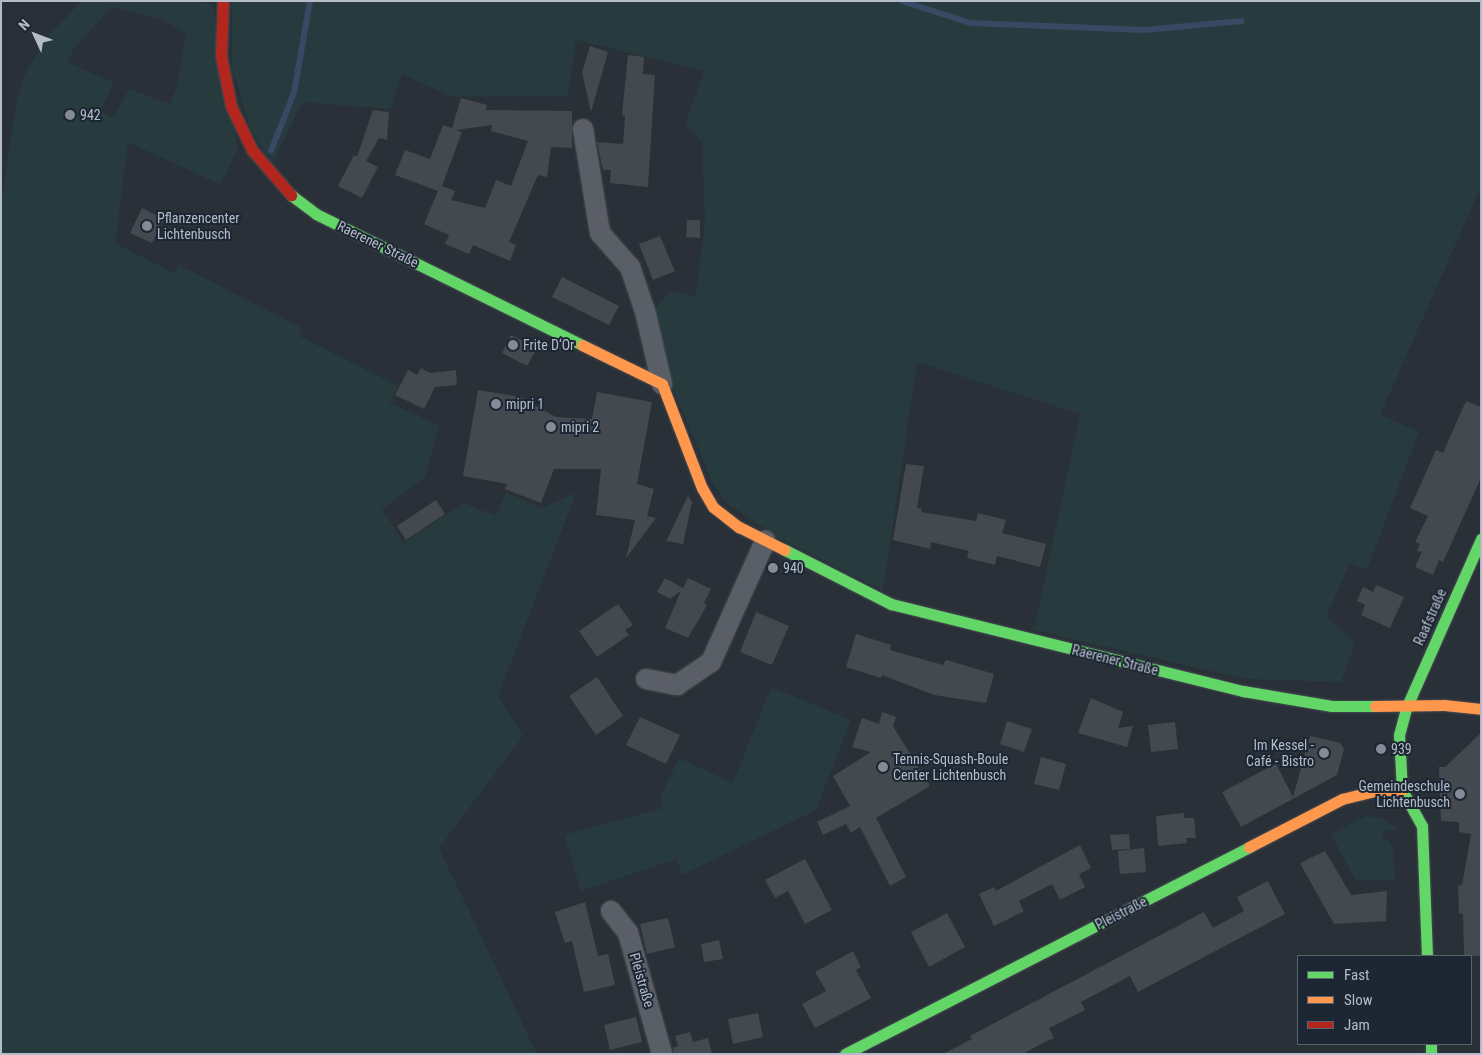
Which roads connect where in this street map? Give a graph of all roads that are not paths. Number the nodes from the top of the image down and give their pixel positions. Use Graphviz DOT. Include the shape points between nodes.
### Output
graph roads {
  1 [pos="223,1"];
  2 [pos="583,129"];
  3 [pos="662,384"];
  4 [pos="1481,539"];
  5 [pos="765,541"];
  6 [pos="646,679"];
  7 [pos="1407,706"];
  8 [pos="1481,709"];
  9 [pos="1402,790"];
  10 [pos="611,912"];
  11 [pos="1427,955"];
  12 [pos="662,1054"];
  13 [pos="845,1054"];
  1 -- 3 [label="street, Raerener Straße" via="221,56 231,106 252,150 284,190 316,214"];
  2 -- 3 [label="street, Raerener Straße" via="600,233 630,267 646,311"];
  3 -- 5 [label="street, Raerener Straße" via="702,488 713,507"];
  4 -- 7 [label="street, Raafstraße"];
  5 -- 6 [label="street" via="711,662 677,685"];
  5 -- 7 [label="street, Raerener Straße" via="891,604 1243,692 1332,706"];
  7 -- 8 [label="street, Raerener Straße"];
  7 -- 9 [label="street, Raafstraße" via="1399,735"];
  9 -- 11 [label="street" via="1422,826"];
  9 -- 13 [label="street, Pleistraße" via="1377,790 1342,799"];
  10 -- 12 [label="street, Pleistraße" via="628,933"];
}
